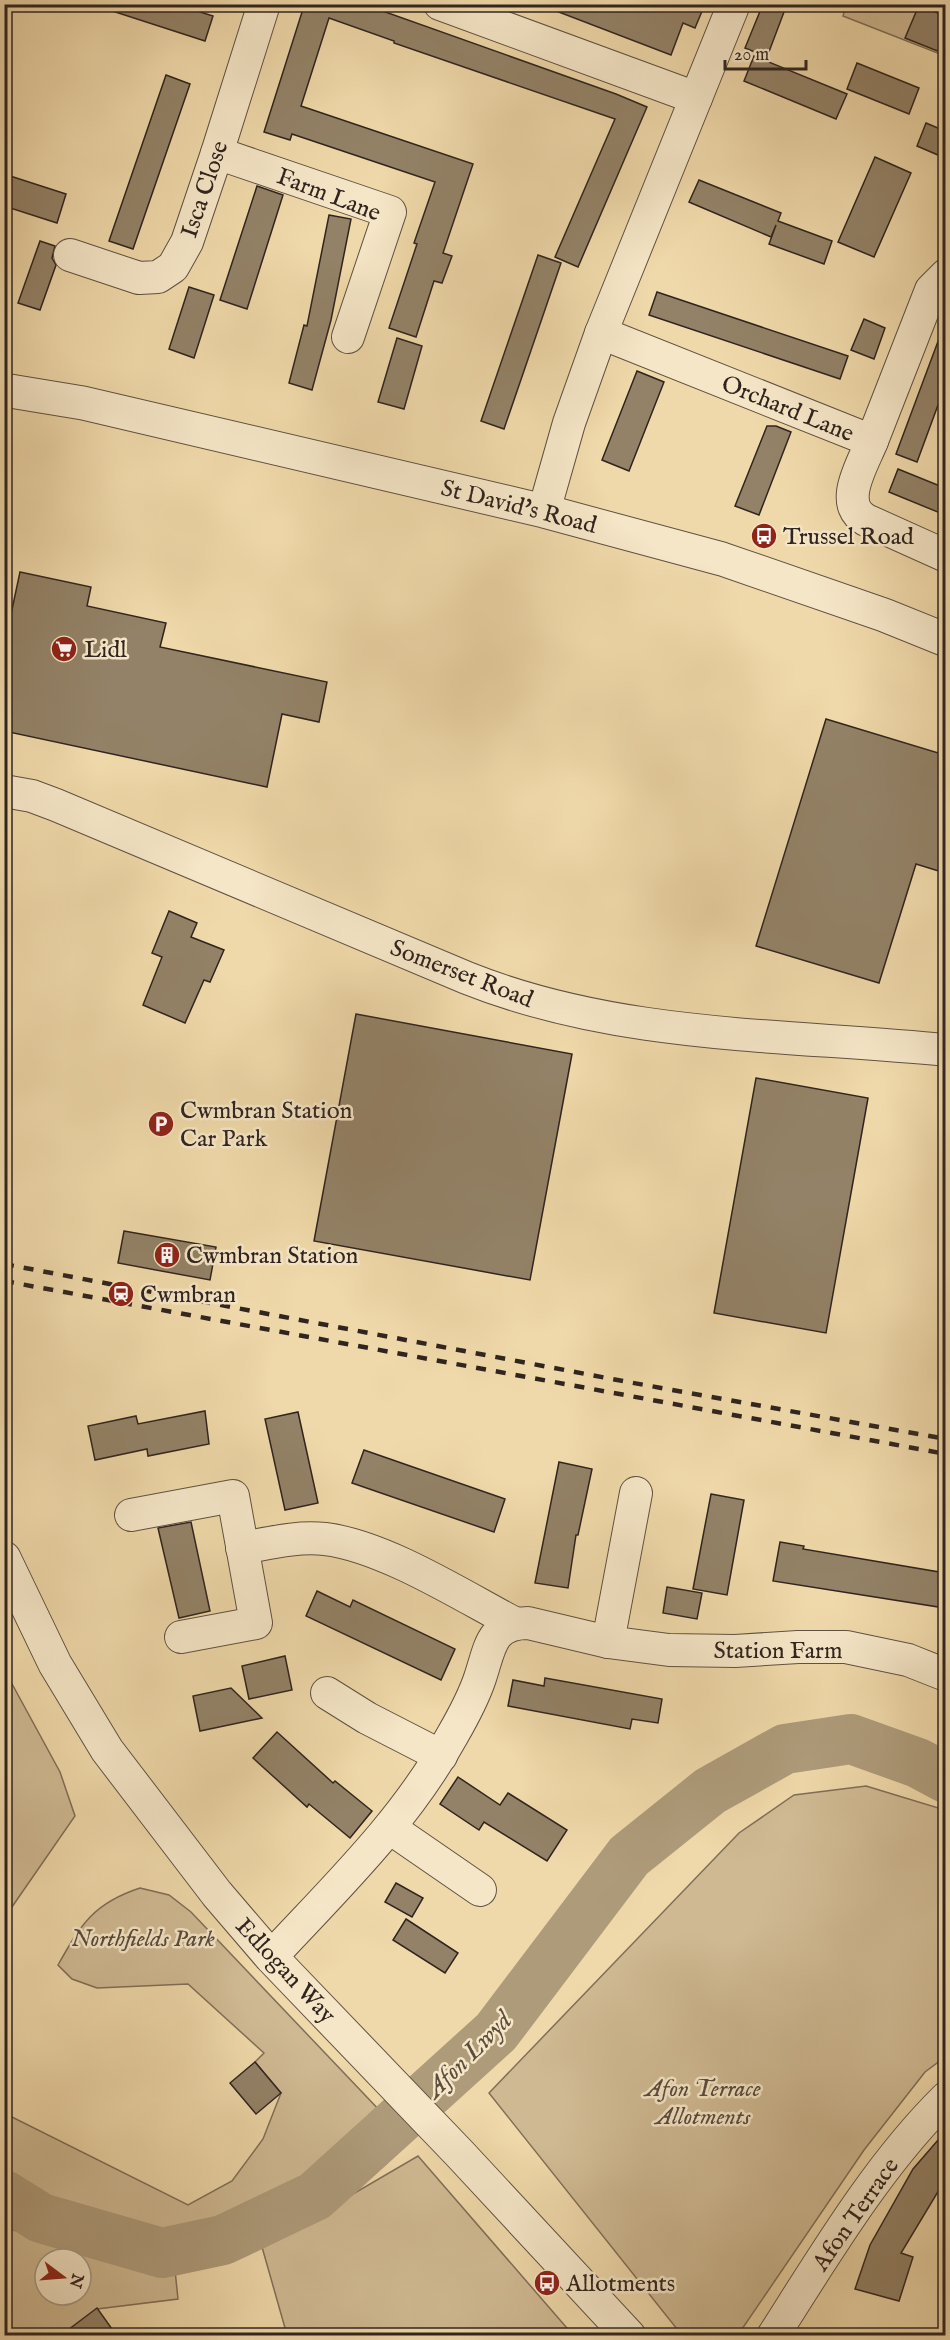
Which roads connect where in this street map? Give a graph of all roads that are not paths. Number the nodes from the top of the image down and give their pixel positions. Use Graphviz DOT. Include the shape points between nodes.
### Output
graph roads {
  1 [pos="264,4"];
  2 [pos="440,4"];
  3 [pos="734,4"];
  4 [pos="696,98"];
  5 [pos="218,153"];
  6 [pos="70,255"];
  7 [pos="945,275"];
  8 [pos="601,333"];
  9 [pos="348,337"];
  10 [pos="4,368"];
  11 [pos="4,390"];
  12 [pos="83,404"];
  13 [pos="872,441"];
  14 [pos="544,511"];
  15 [pos="945,555"];
  16 [pos="945,640"];
  17 [pos="4,791"];
  18 [pos="945,1050"];
  19 [pos="636,1493"];
  20 [pos="131,1515"];
  21 [pos="242,1548"];
  22 [pos="4,1558"];
  23 [pos="514,1623"];
  24 [pos="181,1637"];
  25 [pos="608,1642"];
  26 [pos="945,1675"];
  27 [pos="327,1693"];
  28 [pos="441,1756"];
  29 [pos="390,1828"];
  30 [pos="480,1890"];
  31 [pos="271,1957"];
  32 [pos="945,2098"];
  33 [pos="629,2336"];
  34 [pos="773,2336"];
  1 -- 5 [label="street, Isca Close"];
  2 -- 4 [label="street"];
  3 -- 4 [label="street"];
  4 -- 8 [label="street"];
  5 -- 6 [label="street, Isca Close" via="187,242 178,260 165,273 139,278"];
  5 -- 9 [label="street, Farm Lane" via="390,212"];
  7 -- 13 [label="street, Orchard Lane" via="931,290"];
  8 -- 13 [label="street, Orchard Lane"];
  8 -- 14 [label="street" via="568,423"];
  10 -- 12 [label="street, St David's Road"];
  11 -- 12 [label="street, St David's Road"];
  12 -- 14 [label="street, St David's Road"];
  13 -- 15 [label="street" via="854,485 852,503 856,514"];
  14 -- 16 [label="street, St David's Road" via="722,559"];
  17 -- 18 [label="street, Somerset Road" via="56,805 467,978 526,999 611,1020 672,1029"];
  19 -- 25 [label="street"];
  20 -- 21 [label="street" via="232,1496"];
  21 -- 23 [label="street, Station Farm" via="291,1539 326,1539 367,1550 398,1562"];
  21 -- 24 [label="street" via="256,1623"];
  22 -- 31 [label="street, Edlogan Way" via="55,1664 107,1750 217,1894"];
  23 -- 25 [label="street, Station Farm"];
  23 -- 28 [label="street" via="498,1632 491,1644 470,1704"];
  25 -- 26 [label="street, Station Farm" via="669,1650 846,1647 908,1660"];
  27 -- 28 [label="street"];
  28 -- 29 [label="street"];
  29 -- 30 [label="street"];
  29 -- 31 [label="street"];
  31 -- 33 [label="street, Edlogan Way"];
  32 -- 34 [label="street, Afon Terrace" via="879,2176"];
}
